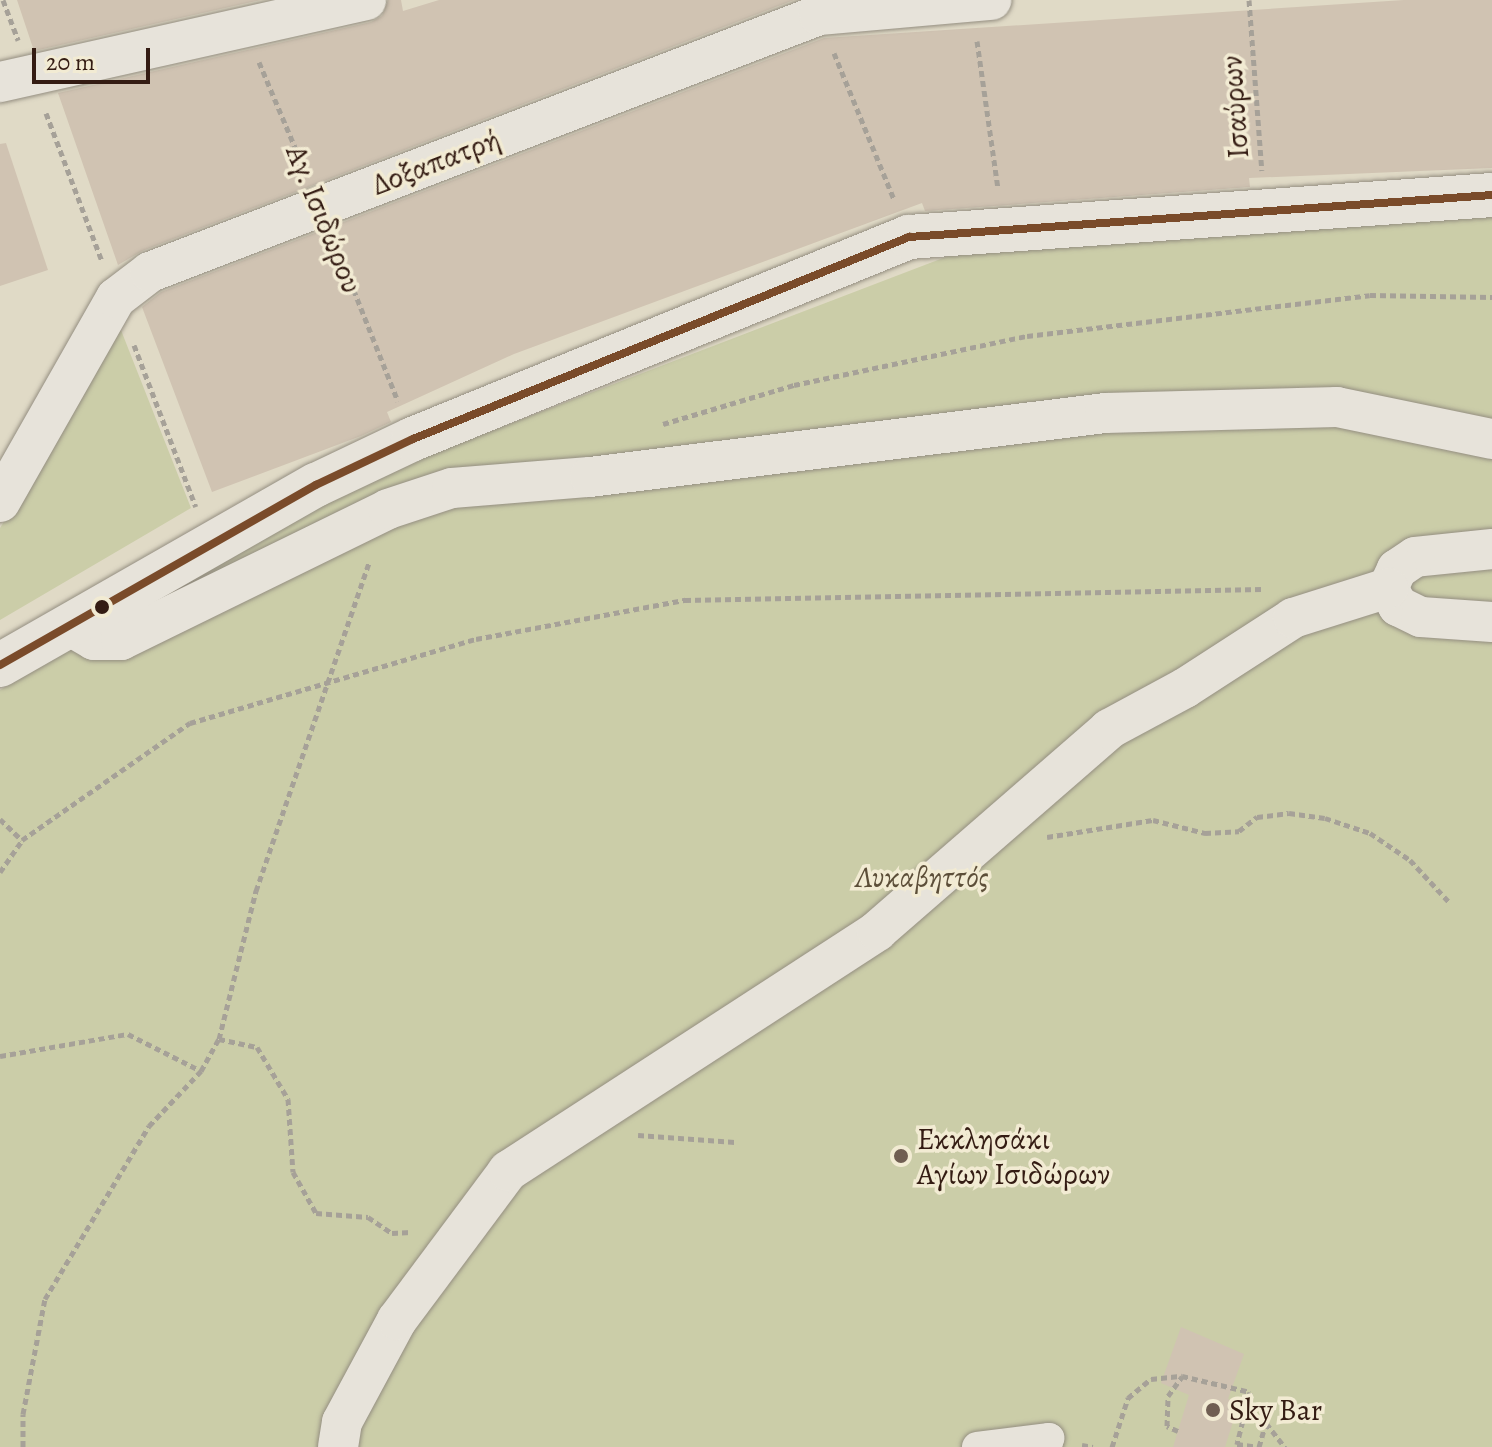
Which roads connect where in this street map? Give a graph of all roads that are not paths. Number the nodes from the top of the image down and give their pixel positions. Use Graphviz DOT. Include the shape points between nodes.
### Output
graph roads {
  1 [pos="366,0"];
  2 [pos="981,1"];
  3 [pos="237,13"];
  4 [pos="16,80"];
  5 [pos="1492,195"];
  6 [pos="1492,439"];
  7 [pos="0,502"];
  8 [pos="1492,549"];
  9 [pos="1388,588"];
  10 [pos="1492,622"];
  11 [pos="68,625"];
  12 [pos="0,665"];
  13 [pos="338,1447"];
  14 [pos="977,1447"];
  15 [pos="1047,1447"];
  1 -- 3 [label="street"];
  2 -- 7 [label="street, Δοξαπατρή" via="819,15 150,272 116,298"];
  3 -- 4 [label="street"];
  5 -- 11 [label="street" via="909,237 413,439 316,485"];
  6 -- 11 [label="street" via="1337,407 1105,413 590,477 452,488 388,509 121,640 94,640"];
  8 -- 9 [label="street" via="1415,557 1397,569"];
  9 -- 10 [label="street" via="1398,606 1421,617"];
  9 -- 13 [label="street" via="1293,618 1185,688 1109,729 877,931 508,1171 397,1320 342,1422"];
  11 -- 12 [label="street"];
  14 -- 15 [label="street" via="1049,1438"];
}
